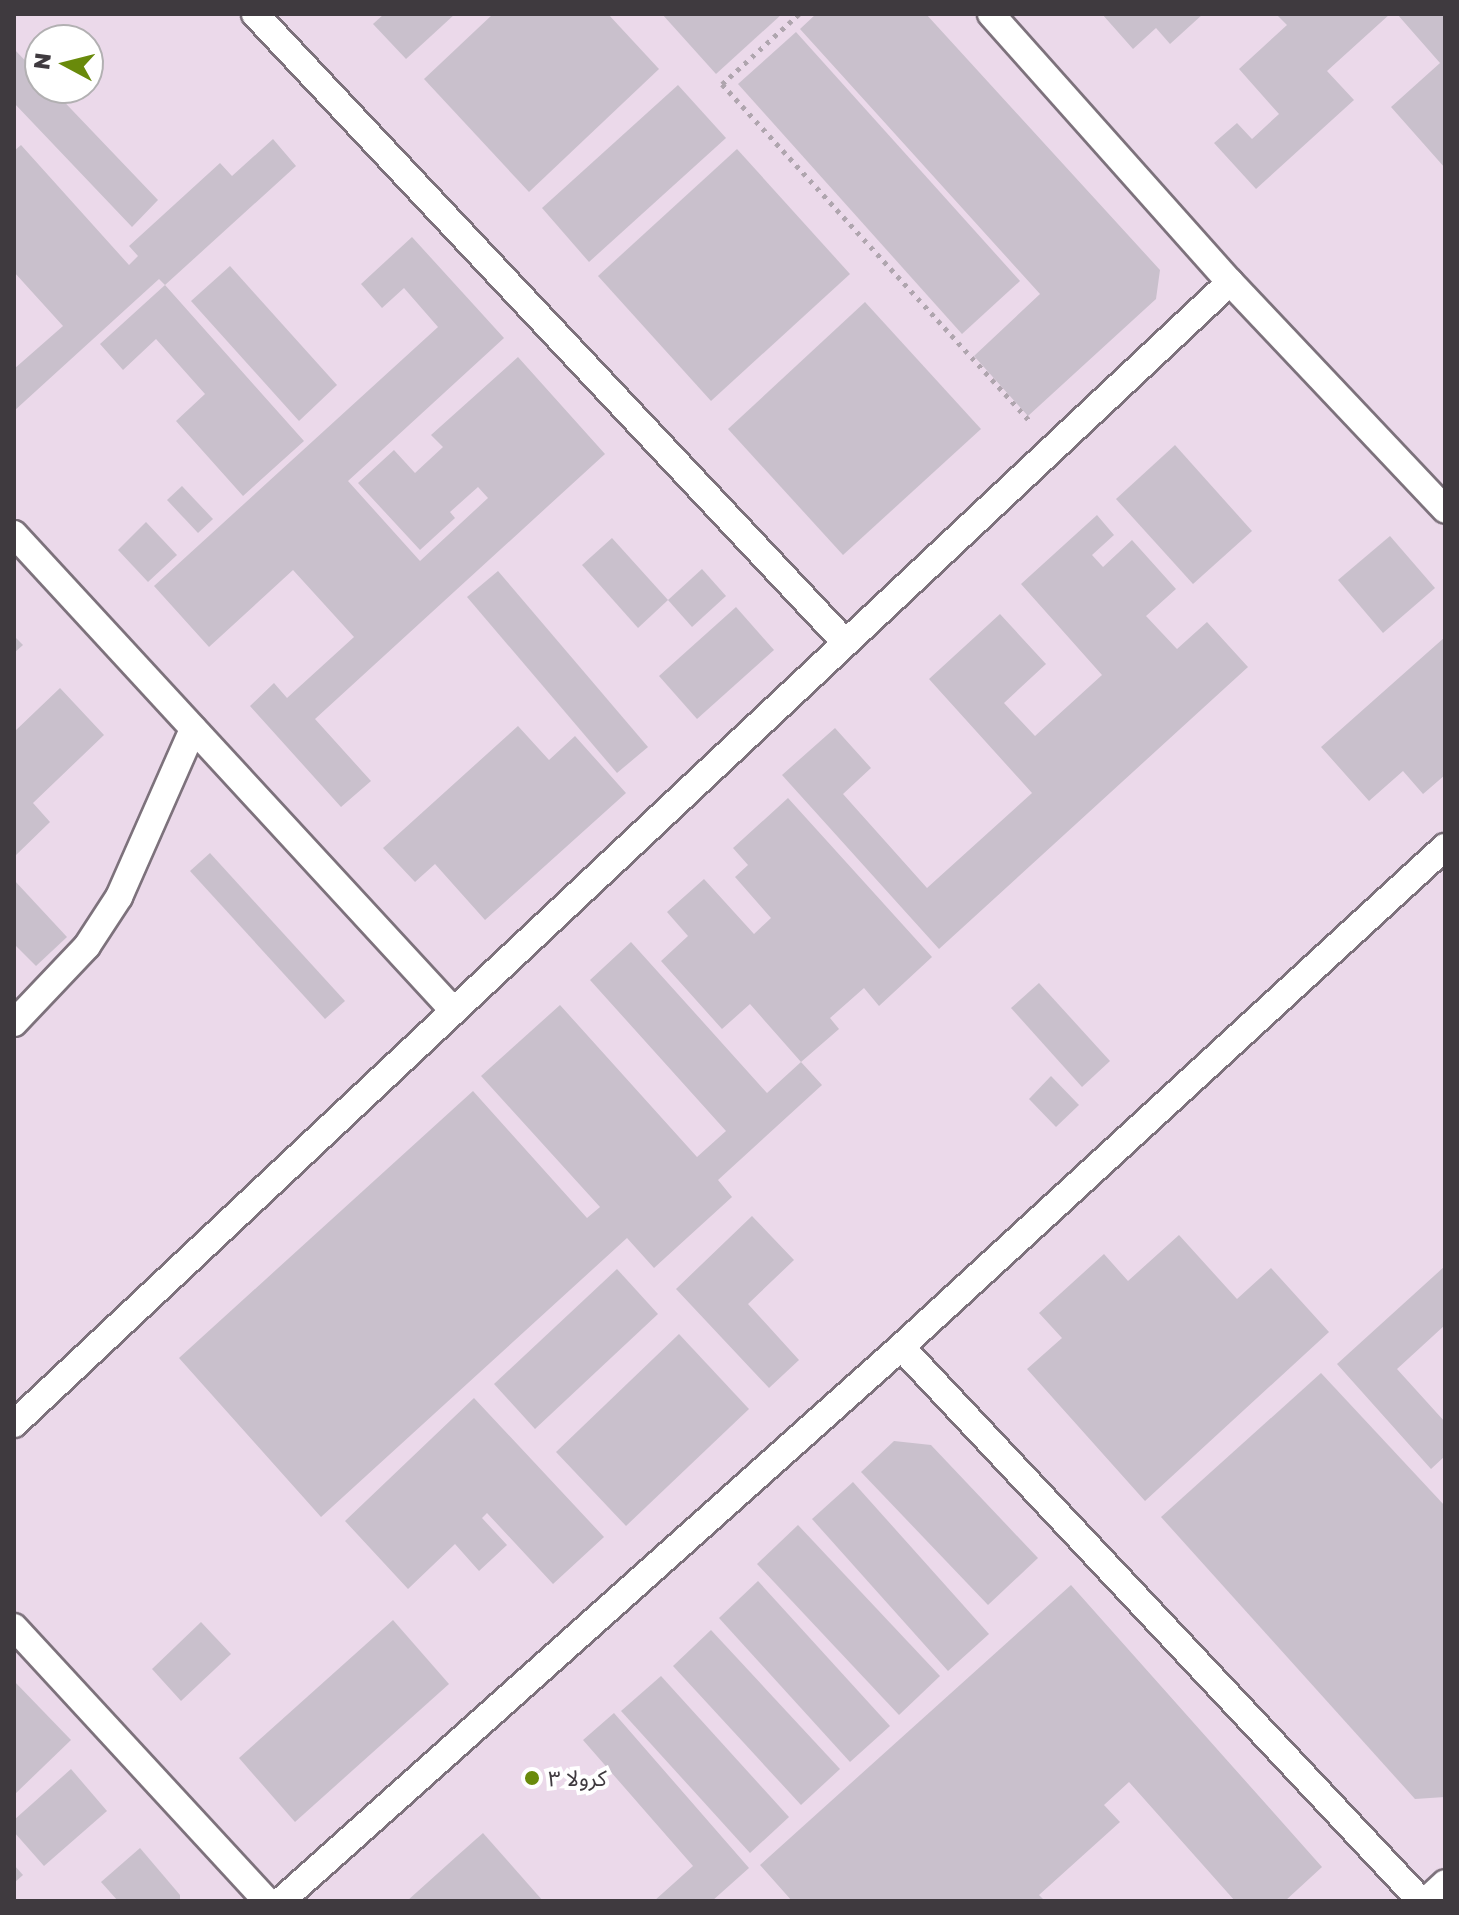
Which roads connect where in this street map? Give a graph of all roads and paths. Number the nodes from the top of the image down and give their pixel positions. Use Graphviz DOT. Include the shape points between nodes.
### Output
graph roads {
  1 [pos="255,14"];
  2 [pos="799,14"];
  3 [pos="991,14"];
  4 [pos="1230,282"];
  5 [pos="1054,447"];
  6 [pos="1445,509"];
  7 [pos="14,534"];
  8 [pos="845,642"];
  9 [pos="193,729"];
  10 [pos="1445,847"];
  11 [pos="453,1010"];
  12 [pos="14,1023"];
  13 [pos="901,1347"];
  14 [pos="14,1424"];
  15 [pos="14,1627"];
  16 [pos="1445,1883"];
  17 [pos="267,1901"];
  18 [pos="281,1901"];
  19 [pos="1424,1901"];
  1 -- 8 [label="lane"];
  2 -- 5 [label="path" via="722,84"];
  3 -- 4 [label="lane"];
  4 -- 5 [label="lane"];
  4 -- 6 [label="lane"];
  5 -- 8 [label="lane"];
  7 -- 9 [label="lane"];
  8 -- 11 [label="lane"];
  9 -- 11 [label="lane"];
  9 -- 12 [label="lane" via="119,897 87,946"];
  10 -- 13 [label="lane"];
  11 -- 14 [label="lane"];
  13 -- 18 [label="lane"];
  13 -- 19 [label="lane"];
  15 -- 17 [label="lane"];
  16 -- 19 [label="lane"];
}
